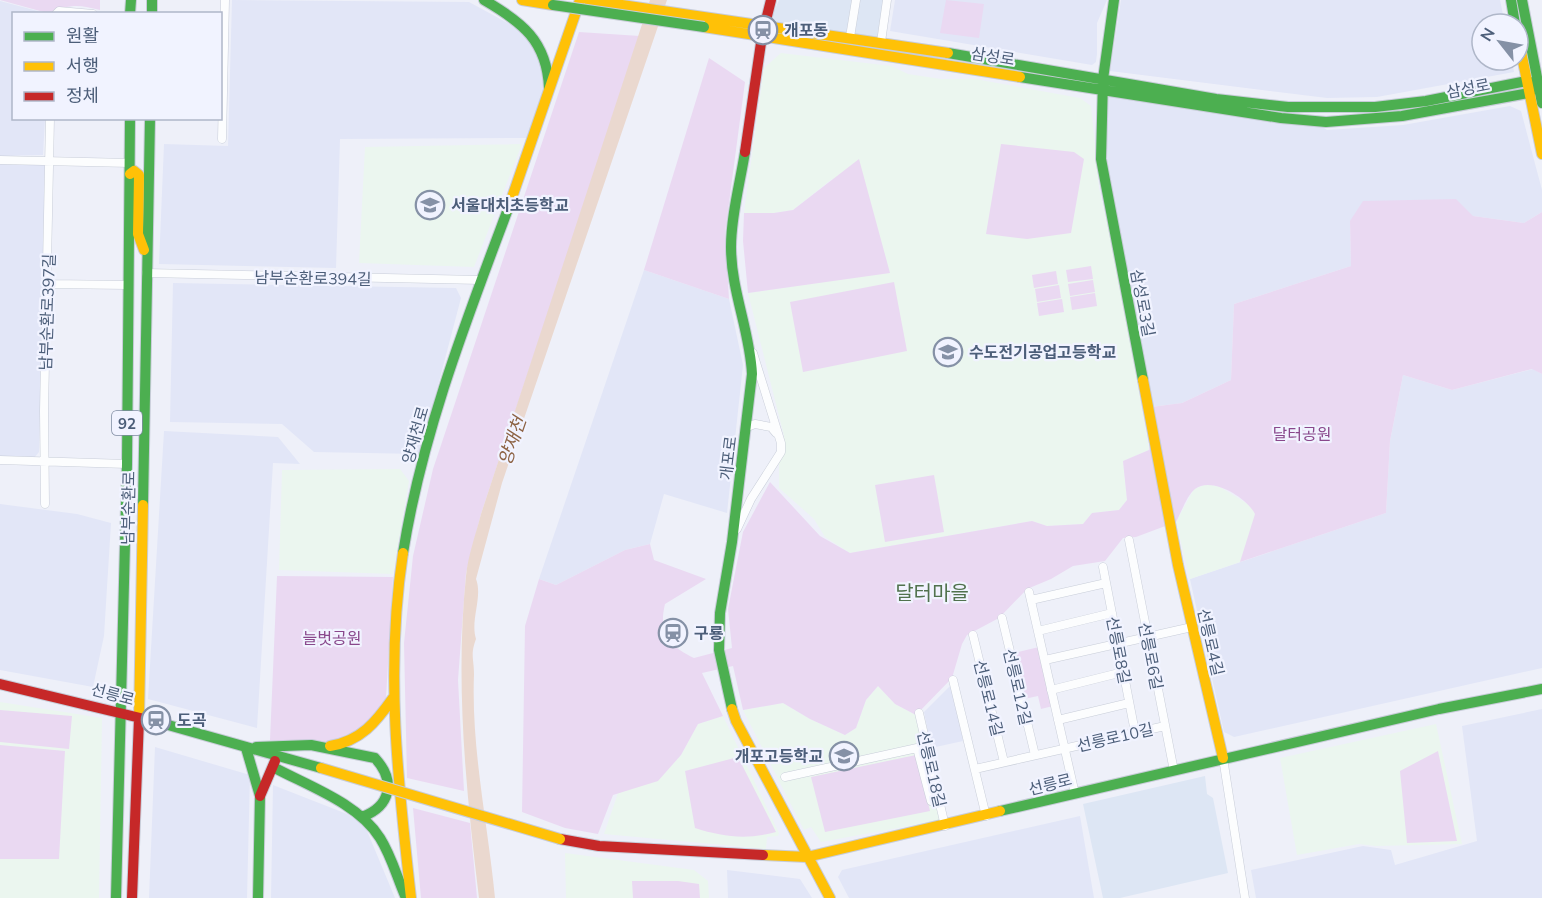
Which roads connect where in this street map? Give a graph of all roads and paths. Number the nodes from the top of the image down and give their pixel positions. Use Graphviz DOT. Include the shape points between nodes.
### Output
graph roads {
  1 [pos="225,0"];
  2 [pos="484,0"];
  3 [pos="522,0"];
  4 [pos="580,0"];
  5 [pos="588,0"];
  6 [pos="771,0"];
  7 [pos="856,0"];
  8 [pos="887,0"];
  9 [pos="1114,0"];
  10 [pos="1522,0"];
  11 [pos="764,23"];
  12 [pos="762,36"];
  13 [pos="850,37"];
  14 [pos="881,42"];
  15 [pos="1528,72"];
  16 [pos="1103,84"];
  17 [pos="1532,86"];
  18 [pos="548,99"];
  19 [pos="1542,103"];
  20 [pos="50,120"];
  21 [pos="130,120"];
  22 [pos="150,120"];
  23 [pos="222,139"];
  24 [pos="1542,154"];
  25 [pos="0,160"];
  26 [pos="50,161"];
  27 [pos="130,169"];
  28 [pos="146,253"];
  29 [pos="146,273"];
  30 [pos="481,280"];
  31 [pos="48,284"];
  32 [pos="128,285"];
  33 [pos="751,346"];
  34 [pos="747,427"];
  35 [pos="779,437"];
  36 [pos="0,460"];
  37 [pos="43,460"];
  38 [pos="127,464"];
  39 [pos="45,504"];
  40 [pos="1173,532"];
  41 [pos="1129,540"];
  42 [pos="732,542"];
  43 [pos="1103,567"];
  44 [pos="1106,583"];
  45 [pos="1112,613"];
  46 [pos="1002,618"];
  47 [pos="1192,627"];
  48 [pos="1038,631"];
  49 [pos="974,634"];
  50 [pos="1148,637"];
  51 [pos="1118,644"];
  52 [pos="1045,660"];
  53 [pos="1123,672"];
  54 [pos="953,680"];
  55 [pos="0,684"];
  56 [pos="1542,689"];
  57 [pos="1051,690"];
  58 [pos="393,698"];
  59 [pos="1129,703"];
  60 [pos="121,711"];
  61 [pos="919,713"];
  62 [pos="139,716"];
  63 [pos="1058,720"];
  64 [pos="1165,726"];
  65 [pos="1135,732"];
  66 [pos="321,746"];
  67 [pos="246,748"];
  68 [pos="1064,748"];
  69 [pos="1035,755"];
  70 [pos="1223,758"];
  71 [pos="275,761"];
  72 [pos="1004,762"];
  73 [pos="975,769"];
  74 [pos="1174,771"];
  75 [pos="785,777"];
  76 [pos="1075,794"];
  77 [pos="260,796"];
  78 [pos="936,800"];
  79 [pos="986,816"];
  80 [pos="362,818"];
  81 [pos="945,826"];
  82 [pos="807,857"];
  83 [pos="116,898"];
  84 [pos="132,898"];
  85 [pos="258,898"];
  86 [pos="406,898"];
  87 [pos="411,898"];
  88 [pos="830,898"];
  89 [pos="1245,898"];
  1 -- 23 [label="street"];
  2 -- 18 [label="street" via="533,35 549,79"];
  3 -- 12 [label="street, 삼성로, bridge"];
  4 -- 18 [label="street, 양재천로"];
  5 -- 11 [label="street, 삼성로"];
  6 -- 11 [label="street, 개포로"];
  7 -- 13 [label="street"];
  8 -- 14 [label="street"];
  9 -- 16 [label="street, 삼성로3길"];
  10 -- 17 [label="street"];
  11 -- 12 [label="street, 개포로"];
  11 -- 13 [label="street, 삼성로"];
  12 -- 16 [label="street, 삼성로"];
  12 -- 33 [label="street, 개포로" via="731,247 736,291"];
  13 -- 14 [label="street, 삼성로"];
  14 -- 16 [label="street, 삼성로"];
  15 -- 17 [label="street"];
  16 -- 17 [label="street, 삼성로" via="1325,110 1398,105"];
  16 -- 40 [label="street, 삼성로3길" via="1104,178"];
  17 -- 19 [label="street"];
  17 -- 24 [label="street"];
  18 -- 30 [label="street, 양재천로"];
  20 -- 26 [label="street, 남부순환로397길"];
  21 -- 27 [label="street, 남부순환로 / 92"];
  22 -- 28 [label="street, 남부순환로 / 92"];
  25 -- 26 [label="street"];
  26 -- 27 [label="street"];
  26 -- 31 [label="street, 남부순환로397길"];
  27 -- 28 [label="street" via="140,175 138,234"];
  27 -- 32 [label="street, 남부순환로 / 92"];
  28 -- 29 [label="street, 남부순환로 / 92"];
  29 -- 30 [label="street, 남부순환로394길"];
  29 -- 62 [label="street, 남부순환로 / 92"];
  30 -- 58 [label="street, 양재천로" via="445,384 411,510 398,592"];
  31 -- 32 [label="street"];
  31 -- 37 [label="street, 남부순환로397길"];
  32 -- 38 [label="street, 남부순환로 / 92"];
  33 -- 34 [label="street, 개포로" via="753,374"];
  33 -- 35 [label="street"];
  34 -- 35 [label="street" via="771,427"];
  34 -- 42 [label="street, 개포로"];
  35 -- 42 [label="street" via="780,452 751,499"];
  36 -- 37 [label="street"];
  37 -- 38 [label="street"];
  37 -- 39 [label="street, 남부순환로397길"];
  38 -- 60 [label="street, 남부순환로 / 92"];
  40 -- 47 [label="street, 선릉로4길"];
  41 -- 50 [label="street, 선릉로6길"];
  42 -- 82 [label="street, 개포로" via="719,632 724,679 736,721"];
  43 -- 44 [label="street, 선릉로8길"];
  44 -- 45 [label="street, 선릉로8길"];
  44 -- 48 [label="street, 선릉로10길" via="1030,596"];
  45 -- 48 [label="street"];
  45 -- 51 [label="street, 선릉로8길"];
  46 -- 69 [label="street, 선릉로12길"];
  47 -- 50 [label="street"];
  47 -- 70 [label="street, 선릉로4길"];
  48 -- 52 [label="street, 선릉로10길"];
  49 -- 72 [label="street, 선릉로14길"];
  50 -- 51 [label="street"];
  50 -- 64 [label="street, 선릉로6길"];
  51 -- 52 [label="street"];
  51 -- 53 [label="street, 선릉로8길"];
  52 -- 57 [label="street, 선릉로10길"];
  53 -- 57 [label="street"];
  53 -- 59 [label="street, 선릉로8길"];
  54 -- 73 [label="street"];
  55 -- 60 [label="street, 선릉로"];
  56 -- 70 [label="street, 선릉로"];
  57 -- 63 [label="street, 선릉로10길"];
  58 -- 66 [label="street" via="359,739"];
  58 -- 87 [label="street, 양재천로"];
  59 -- 63 [label="street, 선릉로10길"];
  59 -- 65 [label="street, 선릉로8길"];
  60 -- 62 [label="street, 선릉로"];
  60 -- 83 [label="street, 남부순환로 / 92"];
  61 -- 81 [label="street, 선릉로18길"];
  62 -- 67 [label="street, 선릉로"];
  62 -- 84 [label="street, 남부순환로 / 92"];
  63 -- 68 [label="street, 선릉로10길"];
  64 -- 65 [label="street, 선릉로10길"];
  64 -- 74 [label="street, 선릉로6길"];
  65 -- 68 [label="street, 선릉로10길"];
  66 -- 67 [label="street"];
  66 -- 80 [label="street" via="375,758 382,764 388,797 384,807"];
  67 -- 71 [label="street, 선릉로"];
  67 -- 77 [label="street"];
  68 -- 69 [label="street"];
  68 -- 76 [label="street, 선릉로10길"];
  69 -- 72 [label="street"];
  70 -- 74 [label="street, 선릉로"];
  70 -- 89 [label="street"];
  71 -- 77 [label="street"];
  71 -- 80 [label="street"];
  71 -- 82 [label="street, 선릉로, bridge" via="321,768 560,839 599,846"];
  72 -- 73 [label="street"];
  73 -- 79 [label="street"];
  74 -- 76 [label="street, 선릉로"];
  75 -- 78 [label="street" via="917,748 931,801"];
  76 -- 79 [label="street, 선릉로"];
  77 -- 85 [label="street"];
  79 -- 81 [label="street, 선릉로"];
  80 -- 86 [label="street" via="376,831"];
  81 -- 82 [label="street, 선릉로"];
  82 -- 88 [label="street, 개포로"];
}
